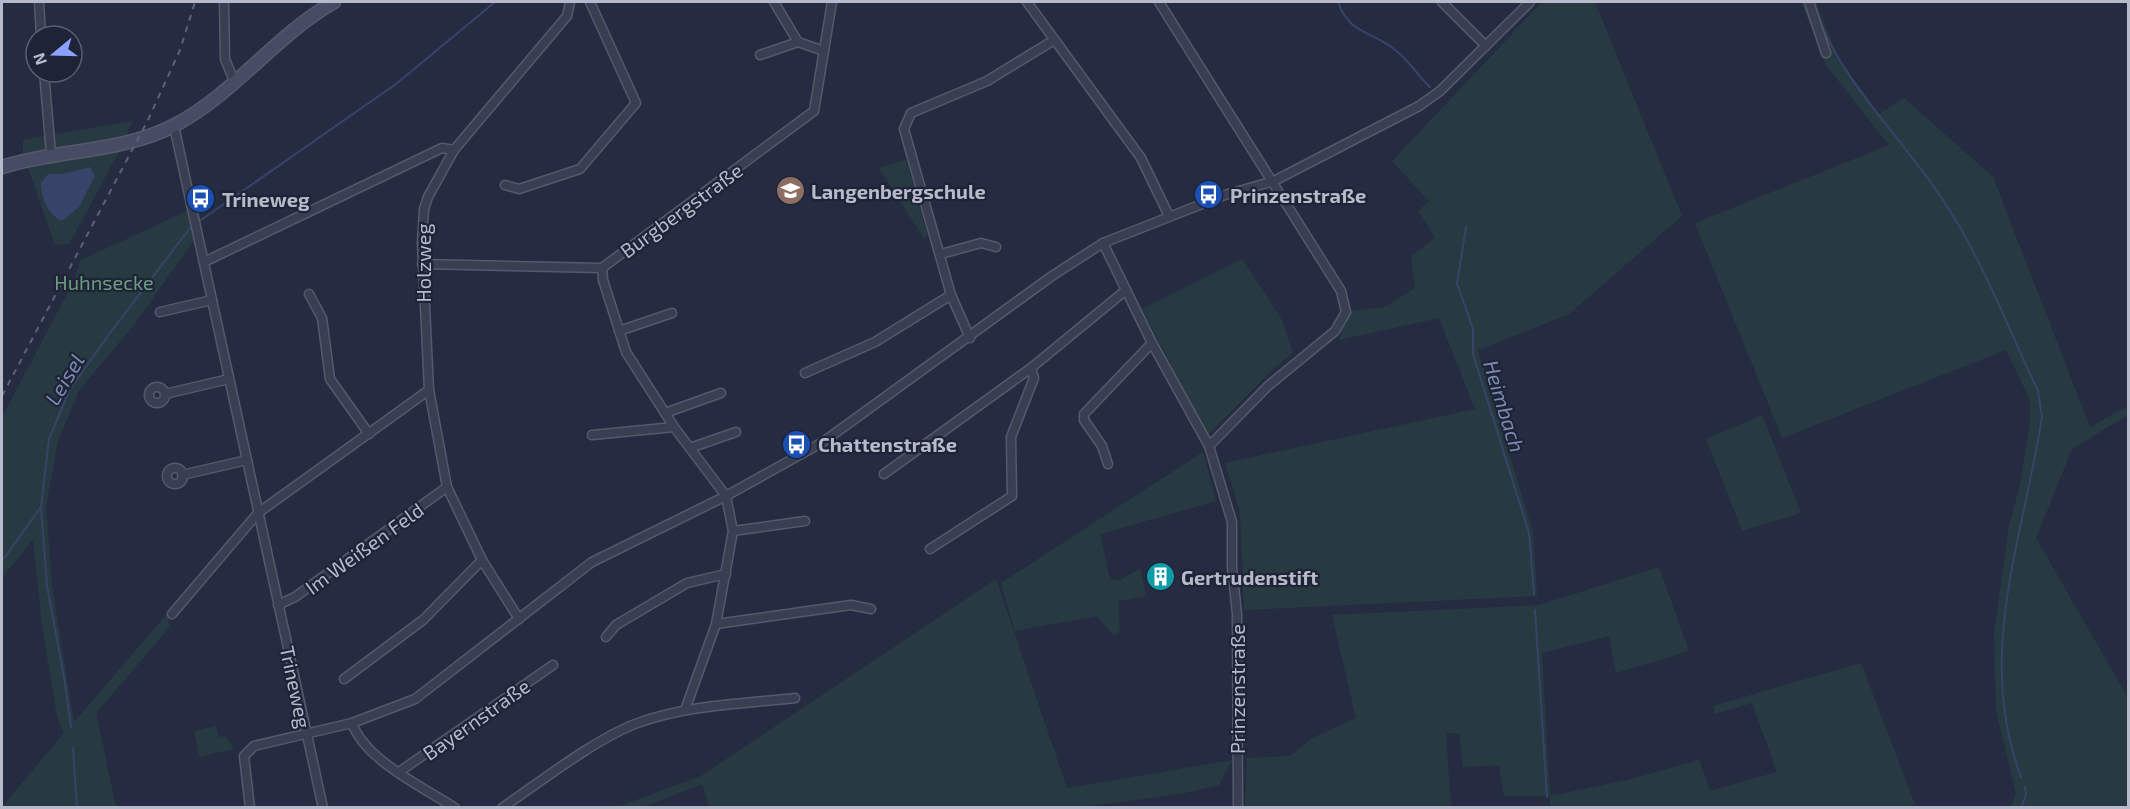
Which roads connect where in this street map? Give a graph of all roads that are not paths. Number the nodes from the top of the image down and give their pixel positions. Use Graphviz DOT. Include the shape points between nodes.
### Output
graph roads {
  1 [pos="39,2"];
  2 [pos="224,2"];
  3 [pos="334,2"];
  4 [pos="570,2"];
  5 [pos="589,2"];
  6 [pos="774,2"];
  7 [pos="832,2"];
  8 [pos="1028,2"];
  9 [pos="1159,2"];
  10 [pos="1442,2"];
  11 [pos="1530,2"];
  12 [pos="1809,2"];
  13 [pos="40,24"];
  14 [pos="1054,40"];
  15 [pos="798,42"];
  16 [pos="1486,46"];
  17 [pos="824,51"];
  18 [pos="1826,53"];
  19 [pos="760,55"];
  20 [pos="234,81"];
  21 [pos="45,84"];
  22 [pos="174,126"];
  23 [pos="454,150"];
  24 [pos="51,154"];
  25 [pos="2,167"];
  26 [pos="1274,181"];
  27 [pos="505,185"];
  28 [pos="1168,216"];
  29 [pos="1103,243"];
  30 [pos="996,248"];
  31 [pos="941,254"];
  32 [pos="204,262"];
  33 [pos="422,264"];
  34 [pos="602,268"];
  35 [pos="1126,290"];
  36 [pos="309,294"];
  37 [pos="951,295"];
  38 [pos="212,300"];
  39 [pos="160,312"];
  40 [pos="672,313"];
  41 [pos="620,331"];
  42 [pos="970,338"];
  43 [pos="1152,343"];
  44 [pos="1031,368"];
  45 [pos="805,373"];
  46 [pos="229,379"];
  47 [pos="429,390"];
  48 [pos="722,393"];
  49 [pos="165,394"];
  50 [pos="665,413"];
  51 [pos="674,428"];
  52 [pos="736,432"];
  53 [pos="369,435"];
  54 [pos="592,435"];
  55 [pos="1209,446"];
  56 [pos="690,448"];
  57 [pos="247,460"];
  58 [pos="1108,464"];
  59 [pos="884,474"];
  60 [pos="182,475"];
  61 [pos="447,487"];
  62 [pos="726,496"];
  63 [pos="258,513"];
  64 [pos="805,521"];
  65 [pos="733,531"];
  66 [pos="930,549"];
  67 [pos="482,560"];
  68 [pos="726,574"];
  69 [pos="278,605"];
  70 [pos="871,609"];
  71 [pos="172,614"];
  72 [pos="519,619"];
  73 [pos="716,624"];
  74 [pos="606,637"];
  75 [pos="553,665"];
  76 [pos="344,679"];
  77 [pos="795,698"];
  78 [pos="685,710"];
  79 [pos="352,723"];
  80 [pos="306,733"];
  81 [pos="399,772"];
  82 [pos="250,807"];
  83 [pos="322,807"];
  84 [pos="455,807"];
  85 [pos="502,807"];
  86 [pos="1238,807"];
  1 -- 13 [label="street"];
  2 -- 20 [label="street" via="225,59"];
  3 -- 20 [label="street"];
  4 -- 23 [label="street, Holzweg" via="567,16"];
  5 -- 27 [label="street" via="636,103 580,169 519,189"];
  6 -- 15 [label="street"];
  7 -- 17 [label="street, Burgbergstraße"];
  8 -- 14 [label="street"];
  9 -- 26 [label="street"];
  10 -- 16 [label="street"];
  11 -- 16 [label="street"];
  12 -- 18 [label="street"];
  14 -- 28 [label="street" via="1141,158"];
  14 -- 31 [label="street" via="987,81 911,113 904,129"];
  15 -- 17 [label="street"];
  15 -- 19 [label="street"];
  16 -- 26 [label="street" via="1419,106"];
  17 -- 34 [label="street, Burgbergstraße" via="814,111"];
  20 -- 22 [label="street"];
  21 -- 24 [label="street"];
  22 -- 24 [label="street" via="121,143"];
  22 -- 32 [label="street, Trineweg"];
  23 -- 32 [label="street" via="442,148"];
  23 -- 33 [label="street, Holzweg" via="434,182 424,209"];
  24 -- 25 [label="street"];
  26 -- 28 [label="street"];
  26 -- 55 [label="street" via="1341,291 1346,312 1335,331 1268,386"];
  28 -- 29 [label="street"];
  29 -- 35 [label="street, Prinzenstraße"];
  29 -- 42 [label="street"];
  30 -- 31 [label="street" via="981,243"];
  31 -- 37 [label="street"];
  32 -- 38 [label="street, Trineweg"];
  33 -- 34 [label="street, Burgbergstraße"];
  33 -- 47 [label="street, Holzweg"];
  34 -- 41 [label="street"];
  35 -- 43 [label="street, Prinzenstraße"];
  35 -- 44 [label="street"];
  36 -- 53 [label="street" via="322,318 330,379"];
  37 -- 42 [label="street"];
  37 -- 45 [label="street" via="875,342"];
  38 -- 39 [label="street"];
  38 -- 46 [label="street, Trineweg"];
  40 -- 41 [label="street"];
  41 -- 50 [label="street" via="626,352"];
  42 -- 62 [label="street" via="823,442"];
  43 -- 55 [label="street, Prinzenstraße"];
  43 -- 58 [label="street" via="1084,414"];
  44 -- 59 [label="street"];
  44 -- 66 [label="street" via="1034,378 1011,437 1012,496"];
  46 -- 49 [label="street"];
  46 -- 57 [label="street, Trineweg"];
  47 -- 53 [label="street"];
  47 -- 61 [label="street, Holzweg"];
  48 -- 50 [label="street"];
  50 -- 51 [label="street"];
  51 -- 54 [label="street"];
  51 -- 56 [label="street"];
  52 -- 56 [label="street"];
  53 -- 63 [label="street"];
  55 -- 86 [label="street, Prinzenstraße" via="1232,522 1237,614"];
  56 -- 62 [label="street"];
  57 -- 60 [label="street"];
  57 -- 63 [label="street, Trineweg"];
  61 -- 67 [label="street, Holzweg"];
  61 -- 69 [label="street, Im Weißen Feld" via="295,597"];
  62 -- 65 [label="street"];
  62 -- 72 [label="street" via="592,562"];
  63 -- 69 [label="street, Trineweg"];
  63 -- 71 [label="street"];
  64 -- 65 [label="street"];
  65 -- 68 [label="street"];
  67 -- 72 [label="street, Holzweg"];
  67 -- 76 [label="street" via="423,620"];
  68 -- 73 [label="street"];
  68 -- 74 [label="street" via="687,583 616,625"];
  69 -- 80 [label="street, Trineweg"];
  70 -- 73 [label="street" via="851,605"];
  72 -- 79 [label="street" via="415,699"];
  73 -- 78 [label="street"];
  75 -- 81 [label="street, Bayernstraße"];
  77 -- 78 [label="street"];
  78 -- 85 [label="street" via="634,724"];
  79 -- 80 [label="street"];
  79 -- 81 [label="street, Bayernstraße" via="361,743"];
  80 -- 82 [label="street" via="248,750 244,762"];
  80 -- 83 [label="street, Trineweg"];
  81 -- 84 [label="street, Bayernstraße"];
}
